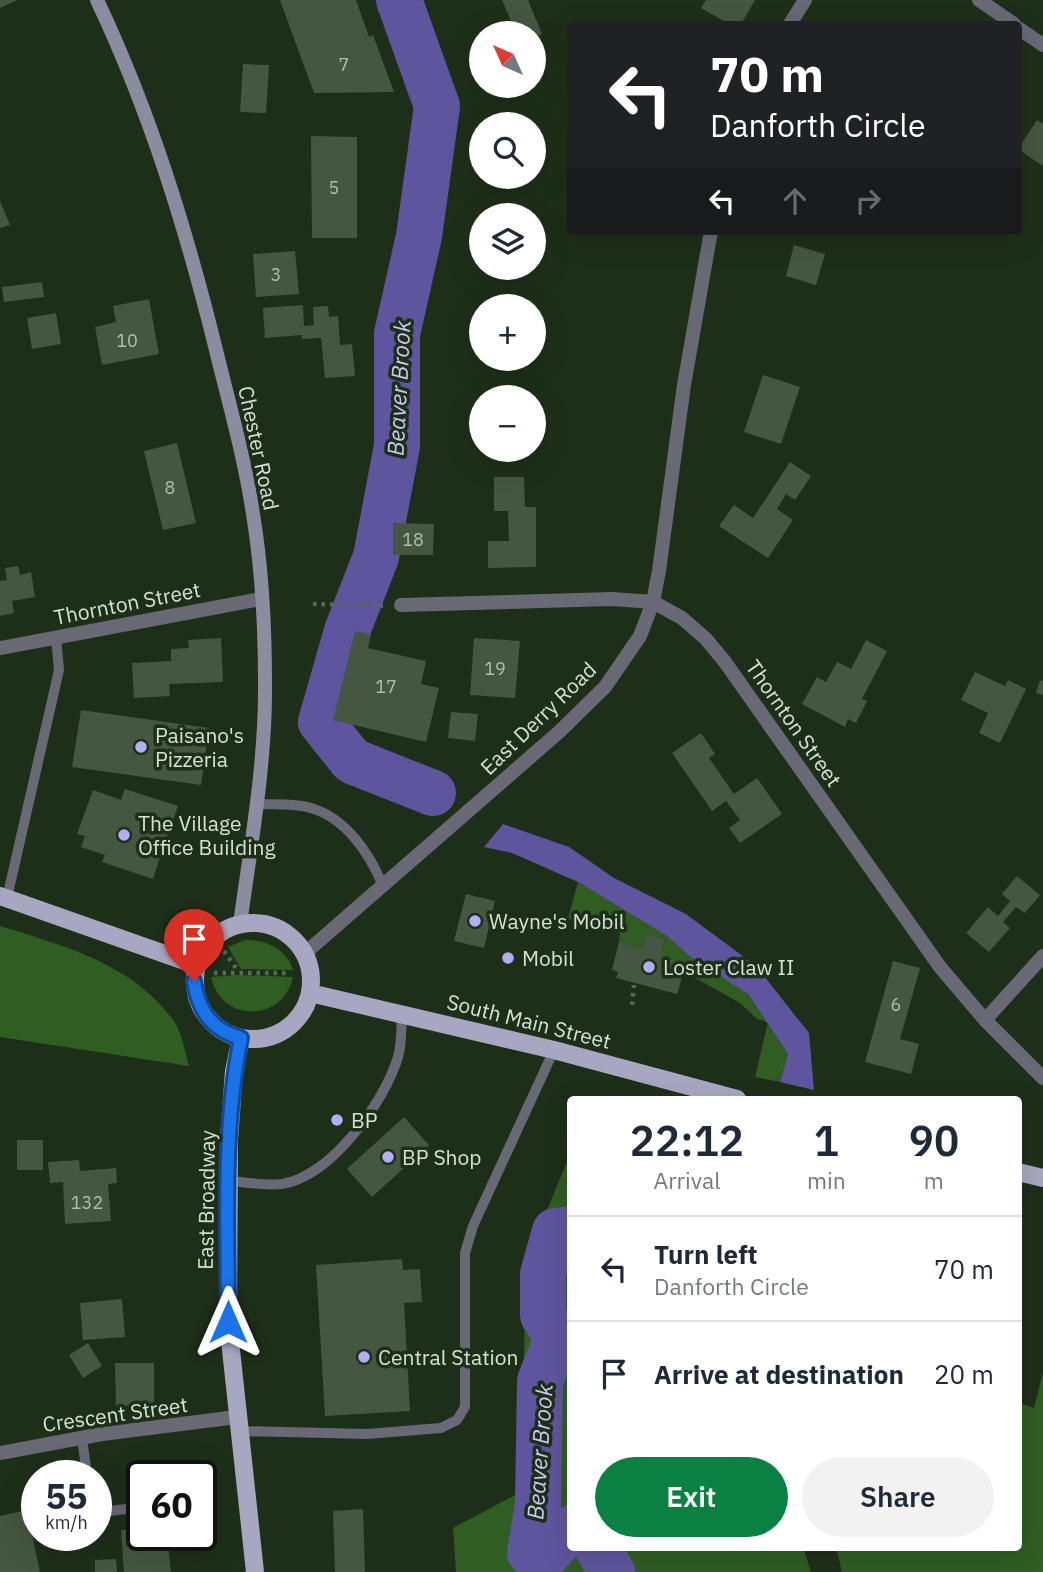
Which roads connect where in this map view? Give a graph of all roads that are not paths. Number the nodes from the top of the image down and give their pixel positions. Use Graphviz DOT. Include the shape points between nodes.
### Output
graph roads {
  1 [pos="97,0"];
  2 [pos="805,0"];
  3 [pos="979,0"];
  4 [pos="792,21"];
  5 [pos="1010,21"];
  6 [pos="1022,31"];
  7 [pos="1043,45"];
  8 [pos="710,235"];
  9 [pos="261,599"];
  10 [pos="653,602"];
  11 [pos="401,605"];
  12 [pos="56,637"];
  13 [pos="0,648"];
  14 [pos="256,804"];
  15 [pos="383,886"];
  16 [pos="4,897"];
  17 [pos="240,924"];
  18 [pos="304,954"];
  19 [pos="1043,956"];
  20 [pos="203,969"];
  21 [pos="310,993"];
  22 [pos="402,1014"];
  23 [pos="985,1020"];
  24 [pos="241,1038"];
  25 [pos="554,1049"];
  26 [pos="1043,1079"];
  27 [pos="726,1096"];
  28 [pos="1022,1173"];
  29 [pos="1043,1178"];
  30 [pos="229,1181"];
  31 [pos="237,1424"];
  32 [pos="82,1438"];
  33 [pos="0,1453"];
  34 [pos="86,1460"];
  35 [pos="255,1572"];
  1 -- 9 [label="main road, Chester Road" via="139,91 186,235 245,471"];
  2 -- 4 [label="street"];
  3 -- 5 [label="street"];
  6 -- 7 [label="street"];
  8 -- 10 [label="street, East Derry Road"];
  9 -- 12 [label="street, Thornton Street"];
  9 -- 14 [label="main road, Chester Road" via="265,685"];
  10 -- 11 [label="street, Thornton Street" via="612,598"];
  10 -- 15 [label="street, East Derry Road" via="625,660 584,709"];
  10 -- 23 [label="street, Thornton Street" via="682,618 725,662 940,967"];
  12 -- 13 [label="street, Thornton Street"];
  12 -- 16 [label="lane" via="59,670"];
  14 -- 15 [label="lane" via="310,808 330,817 366,852"];
  14 -- 17 [label="main road, Chester Road"];
  15 -- 18 [label="street, East Derry Road"];
  16 -- 20 [label="main road"];
  17 -- 18 [label="main road" via="278,928"];
  17 -- 20 [label="main road" via="214,937"];
  18 -- 21 [label="main road"];
  19 -- 23 [label="street"];
  20 -- 24 [label="main road" via="194,981 204,1014 216,1027"];
  21 -- 22 [label="main road, South Main Street"];
  21 -- 24 [label="main road" via="303,1012 289,1027 261,1039"];
  22 -- 25 [label="main road, South Main Street"];
  22 -- 30 [label="lane" via="399,1056 381,1096 358,1129 318,1168 284,1184"];
  23 -- 26 [label="street, Thornton Street"];
  24 -- 30 [label="main road, East Broadway" via="230,1105"];
  25 -- 27 [label="main road, South Main Street"];
  25 -- 31 [label="lane" via="465,1253 465,1407 457,1420 440,1428 367,1434"];
  28 -- 29 [label="main road"];
  30 -- 31 [label="main road, East Broadway" via="228,1322"];
  31 -- 32 [label="street, Crescent Street"];
  31 -- 35 [label="main road, East Broadway"];
  32 -- 33 [label="street, Crescent Street"];
  32 -- 34 [label="lane"];
}
